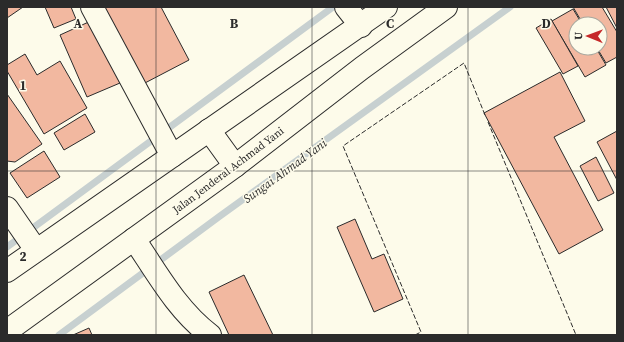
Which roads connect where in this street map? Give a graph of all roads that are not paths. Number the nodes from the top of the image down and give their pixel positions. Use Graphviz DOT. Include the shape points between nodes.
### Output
graph roads {
  1 [pos="92,7"];
  2 [pos="346,7"];
  3 [pos="386,7"];
  4 [pos="446,7"];
  5 [pos="361,26"];
  6 [pos="209,130"];
  7 [pos="172,156"];
  8 [pos="235,166"];
  9 [pos="7,208"];
  10 [pos="134,239"];
  11 [pos="36,250"];
  12 [pos="7,271"];
  13 [pos="7,332"];
  14 [pos="8,335"];
  15 [pos="210,335"];
  1 -- 7 [label="main road"];
  2 -- 5 [label="main road"];
  3 -- 5 [label="main road"];
  4 -- 8 [label="main road, Jalan Jenderal Achmad Yani"];
  5 -- 6 [label="main road"];
  6 -- 7 [label="main road"];
  6 -- 8 [label="main road"];
  7 -- 11 [label="main road"];
  8 -- 10 [label="main road, Jalan Jenderal Achmad Yani"];
  9 -- 11 [label="main road"];
  10 -- 13 [label="main road, Jalan Jenderal Achmad Yani"];
  10 -- 15 [label="main road" via="180,306"];
  11 -- 12 [label="main road"];
  13 -- 14 [label="main road"];
}
